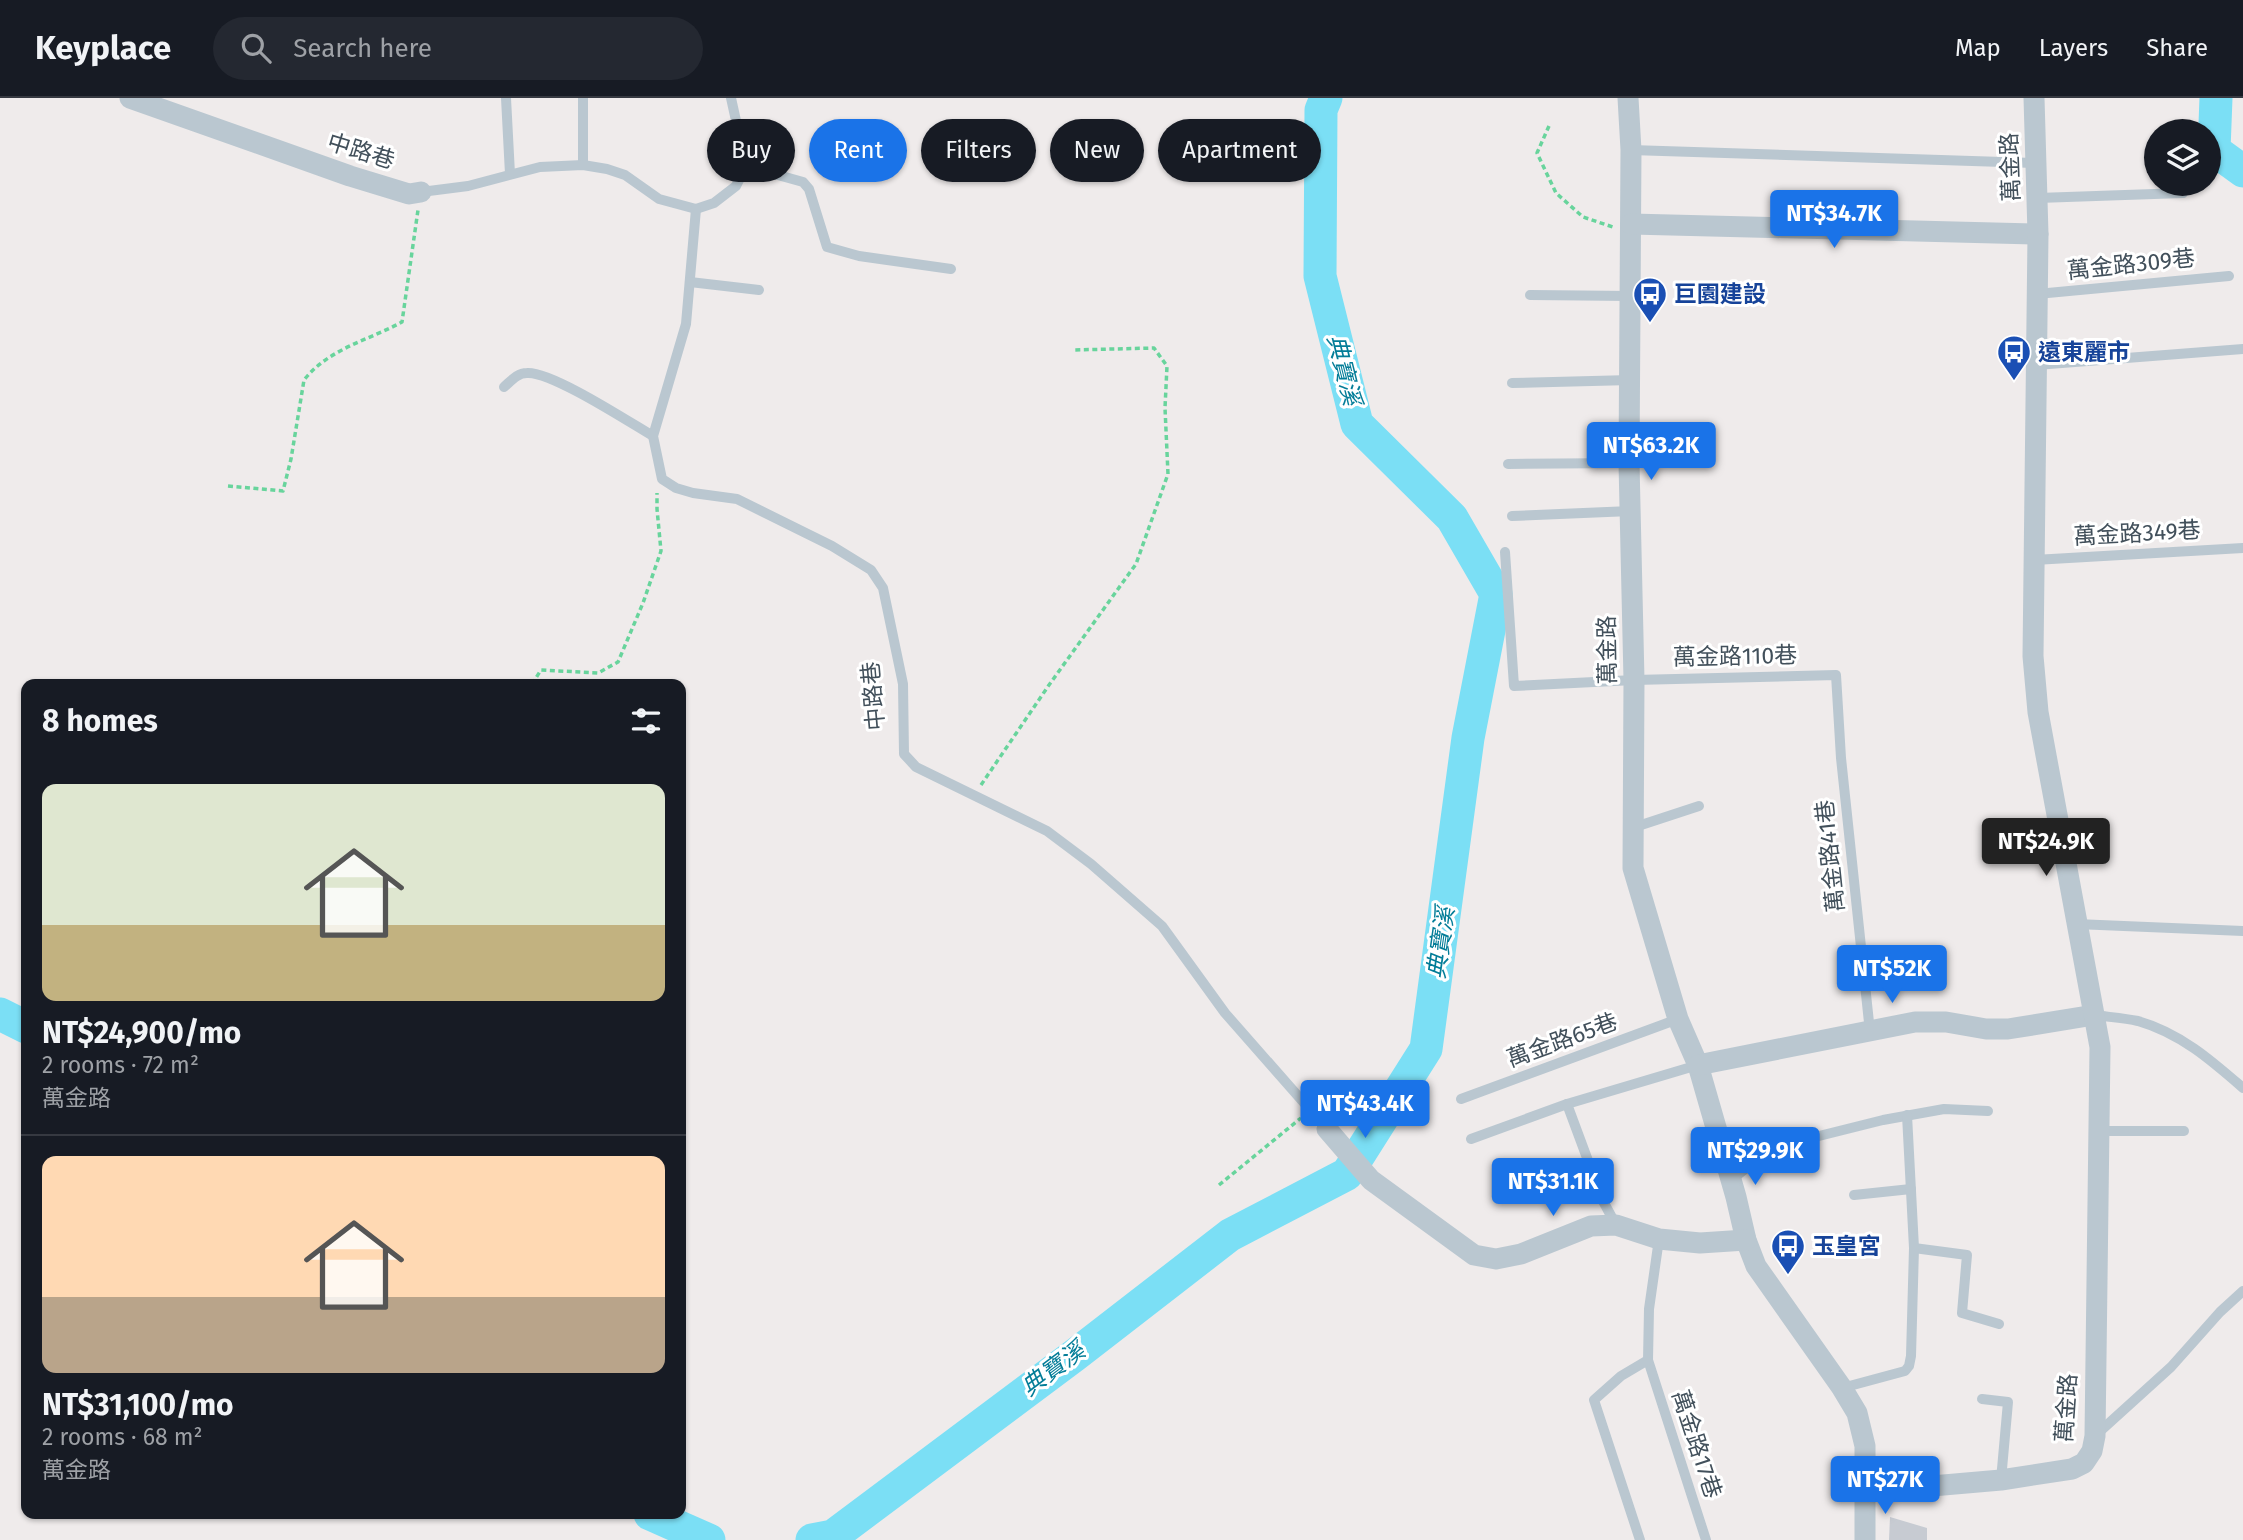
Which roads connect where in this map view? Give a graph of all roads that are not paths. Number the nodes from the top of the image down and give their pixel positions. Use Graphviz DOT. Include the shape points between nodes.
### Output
graph roads {
  1 [pos="130,98"];
  2 [pos="506,98"];
  3 [pos="583,98"];
  4 [pos="731,98"];
  5 [pos="1628,98"];
  6 [pos="2034,98"];
  7 [pos="736,119"];
  8 [pos="1631,150"];
  9 [pos="2036,163"];
  10 [pos="583,165"];
  11 [pos="510,174"];
  12 [pos="795,180"];
  13 [pos="738,182"];
  14 [pos="421,192"];
  15 [pos="2144,195"];
  16 [pos="2038,198"];
  17 [pos="696,209"];
  18 [pos="1631,227"];
  19 [pos="2038,234"];
  20 [pos="951,269"];
  21 [pos="2229,276"];
  22 [pos="690,282"];
  23 [pos="759,290"];
  24 [pos="2037,294"];
  25 [pos="1530,295"];
  26 [pos="1631,296"];
  27 [pos="2243,349"];
  28 [pos="2036,365"];
  29 [pos="1630,380"];
  30 [pos="1512,383"];
  31 [pos="505,387"];
  32 [pos="653,436"];
  33 [pos="1629,463"];
  34 [pos="1508,464"];
  35 [pos="1631,511"];
  36 [pos="1512,516"];
  37 [pos="2243,548"];
  38 [pos="1505,552"];
  39 [pos="2034,560"];
  40 [pos="1836,675"];
  41 [pos="1634,680"];
  42 [pos="1699,806"];
  43 [pos="1632,828"];
  44 [pos="2076,923"];
  45 [pos="2243,931"];
  46 [pos="2094,1015"];
  47 [pos="1678,1019"];
  48 [pos="1870,1032"];
  49 [pos="1698,1065"];
  50 [pos="2243,1088"];
  51 [pos="1461,1099"];
  52 [pos="1567,1104"];
  53 [pos="1987,1111"];
  54 [pos="1907,1115"];
  55 [pos="1327,1129"];
  56 [pos="2099,1131"];
  57 [pos="2184,1131"];
  58 [pos="1471,1139"];
  59 [pos="1731,1180"];
  60 [pos="1911,1189"];
  61 [pos="1854,1195"];
  62 [pos="1616,1225"];
  63 [pos="1659,1239"];
  64 [pos="1746,1240"];
  65 [pos="1914,1248"];
  66 [pos="2243,1291"];
  67 [pos="1999,1324"];
  68 [pos="1648,1360"];
  69 [pos="1842,1388"];
  70 [pos="1982,1399"];
  71 [pos="2095,1436"];
  72 [pos="2001,1480"];
  73 [pos="1863,1492"];
  74 [pos="1640,1540"];
  75 [pos="1706,1540"];
  76 [pos="1865,1540"];
  1 -- 14 [label="street, 中路巷" via="350,176 409,194"];
  2 -- 11 [label="lane"];
  3 -- 10 [label="lane"];
  4 -- 7 [label="lane"];
  5 -- 8 [label="street, 萬金路"];
  6 -- 9 [label="street, 萬金路"];
  8 -- 9 [label="lane"];
  8 -- 18 [label="street, 萬金路"];
  9 -- 16 [label="street, 萬金路"];
  10 -- 11 [label="lane, 中路巷"];
  10 -- 17 [label="lane, 中路巷" via="625,175 659,199"];
  11 -- 14 [label="lane, 中路巷" via="467,187"];
  12 -- 20 [label="lane" via="809,189 827,247"];
  13 -- 17 [label="lane" via="714,203"];
  15 -- 16 [label="lane"];
  16 -- 19 [label="street, 萬金路"];
  17 -- 22 [label="lane"];
  18 -- 19 [label="street, 萬金路"];
  18 -- 26 [label="street, 萬金路"];
  19 -- 24 [label="street, 萬金路"];
  21 -- 24 [label="lane, 萬金路309巷"];
  22 -- 23 [label="lane"];
  22 -- 32 [label="lane" via="686,324"];
  24 -- 28 [label="street, 萬金路"];
  25 -- 26 [label="lane"];
  26 -- 29 [label="street, 萬金路"];
  27 -- 28 [label="lane"];
  28 -- 39 [label="street, 萬金路"];
  29 -- 30 [label="lane"];
  29 -- 33 [label="street, 萬金路"];
  31 -- 32 [label="lane" via="519,374 550,377"];
  32 -- 55 [label="lane, 中路巷" via="662,479 676,488 737,499 871,570 883,589 904,684 904,754 916,767 1047,831 1162,926 1225,1013"];
  33 -- 34 [label="lane"];
  33 -- 35 [label="street, 萬金路"];
  35 -- 36 [label="lane"];
  35 -- 41 [label="street, 萬金路"];
  37 -- 39 [label="lane, 萬金路349巷"];
  38 -- 41 [label="lane, 萬金路110巷" via="1514,686"];
  39 -- 44 [label="street, 萬金路" via="2033,656 2038,712"];
  40 -- 41 [label="lane, 萬金路110巷"];
  40 -- 48 [label="lane, 萬金路41巷"];
  41 -- 43 [label="street, 萬金路"];
  42 -- 43 [label="lane"];
  43 -- 47 [label="street, 萬金路" via="1633,869"];
  44 -- 45 [label="lane"];
  44 -- 46 [label="street, 萬金路"];
  46 -- 48 [label="street" via="2008,1029 1915,1022"];
  46 -- 50 [label="lane" via="2136,1021 2170,1033 2200,1051"];
  46 -- 56 [label="street, 萬金路" via="2100,1047"];
  47 -- 49 [label="street, 萬金路"];
  47 -- 51 [label="lane, 萬金路65巷"];
  48 -- 49 [label="street"];
  49 -- 52 [label="lane"];
  49 -- 59 [label="street, 萬金路"];
  52 -- 58 [label="lane"];
  52 -- 62 [label="lane"];
  53 -- 54 [label="lane" via="1944,1109"];
  54 -- 59 [label="lane" via="1787,1144"];
  54 -- 60 [label="lane"];
  55 -- 62 [label="street" via="1371,1180 1474,1255 1496,1259 1521,1254 1591,1226"];
  56 -- 57 [label="lane"];
  56 -- 71 [label="street, 萬金路"];
  59 -- 64 [label="street, 萬金路"];
  60 -- 61 [label="lane"];
  60 -- 65 [label="lane"];
  62 -- 63 [label="street"];
  63 -- 64 [label="street" via="1700,1243"];
  63 -- 68 [label="lane, 萬金路17巷" via="1649,1309"];
  64 -- 69 [label="street, 萬金路" via="1756,1266"];
  65 -- 67 [label="lane" via="1967,1255 1962,1313"];
  65 -- 69 [label="lane" via="1909,1366 1905,1371"];
  66 -- 71 [label="lane" via="2171,1367"];
  68 -- 74 [label="lane" via="1594,1400"];
  68 -- 75 [label="lane, 萬金路17巷"];
  69 -- 73 [label="street, 萬金路" via="1857,1413 1865,1446"];
  70 -- 72 [label="lane" via="2008,1402"];
  71 -- 72 [label="street, 萬金路" via="2084,1463 2072,1469"];
  72 -- 73 [label="street, 萬金路"];
  73 -- 76 [label="street, 萬金路"];
}
